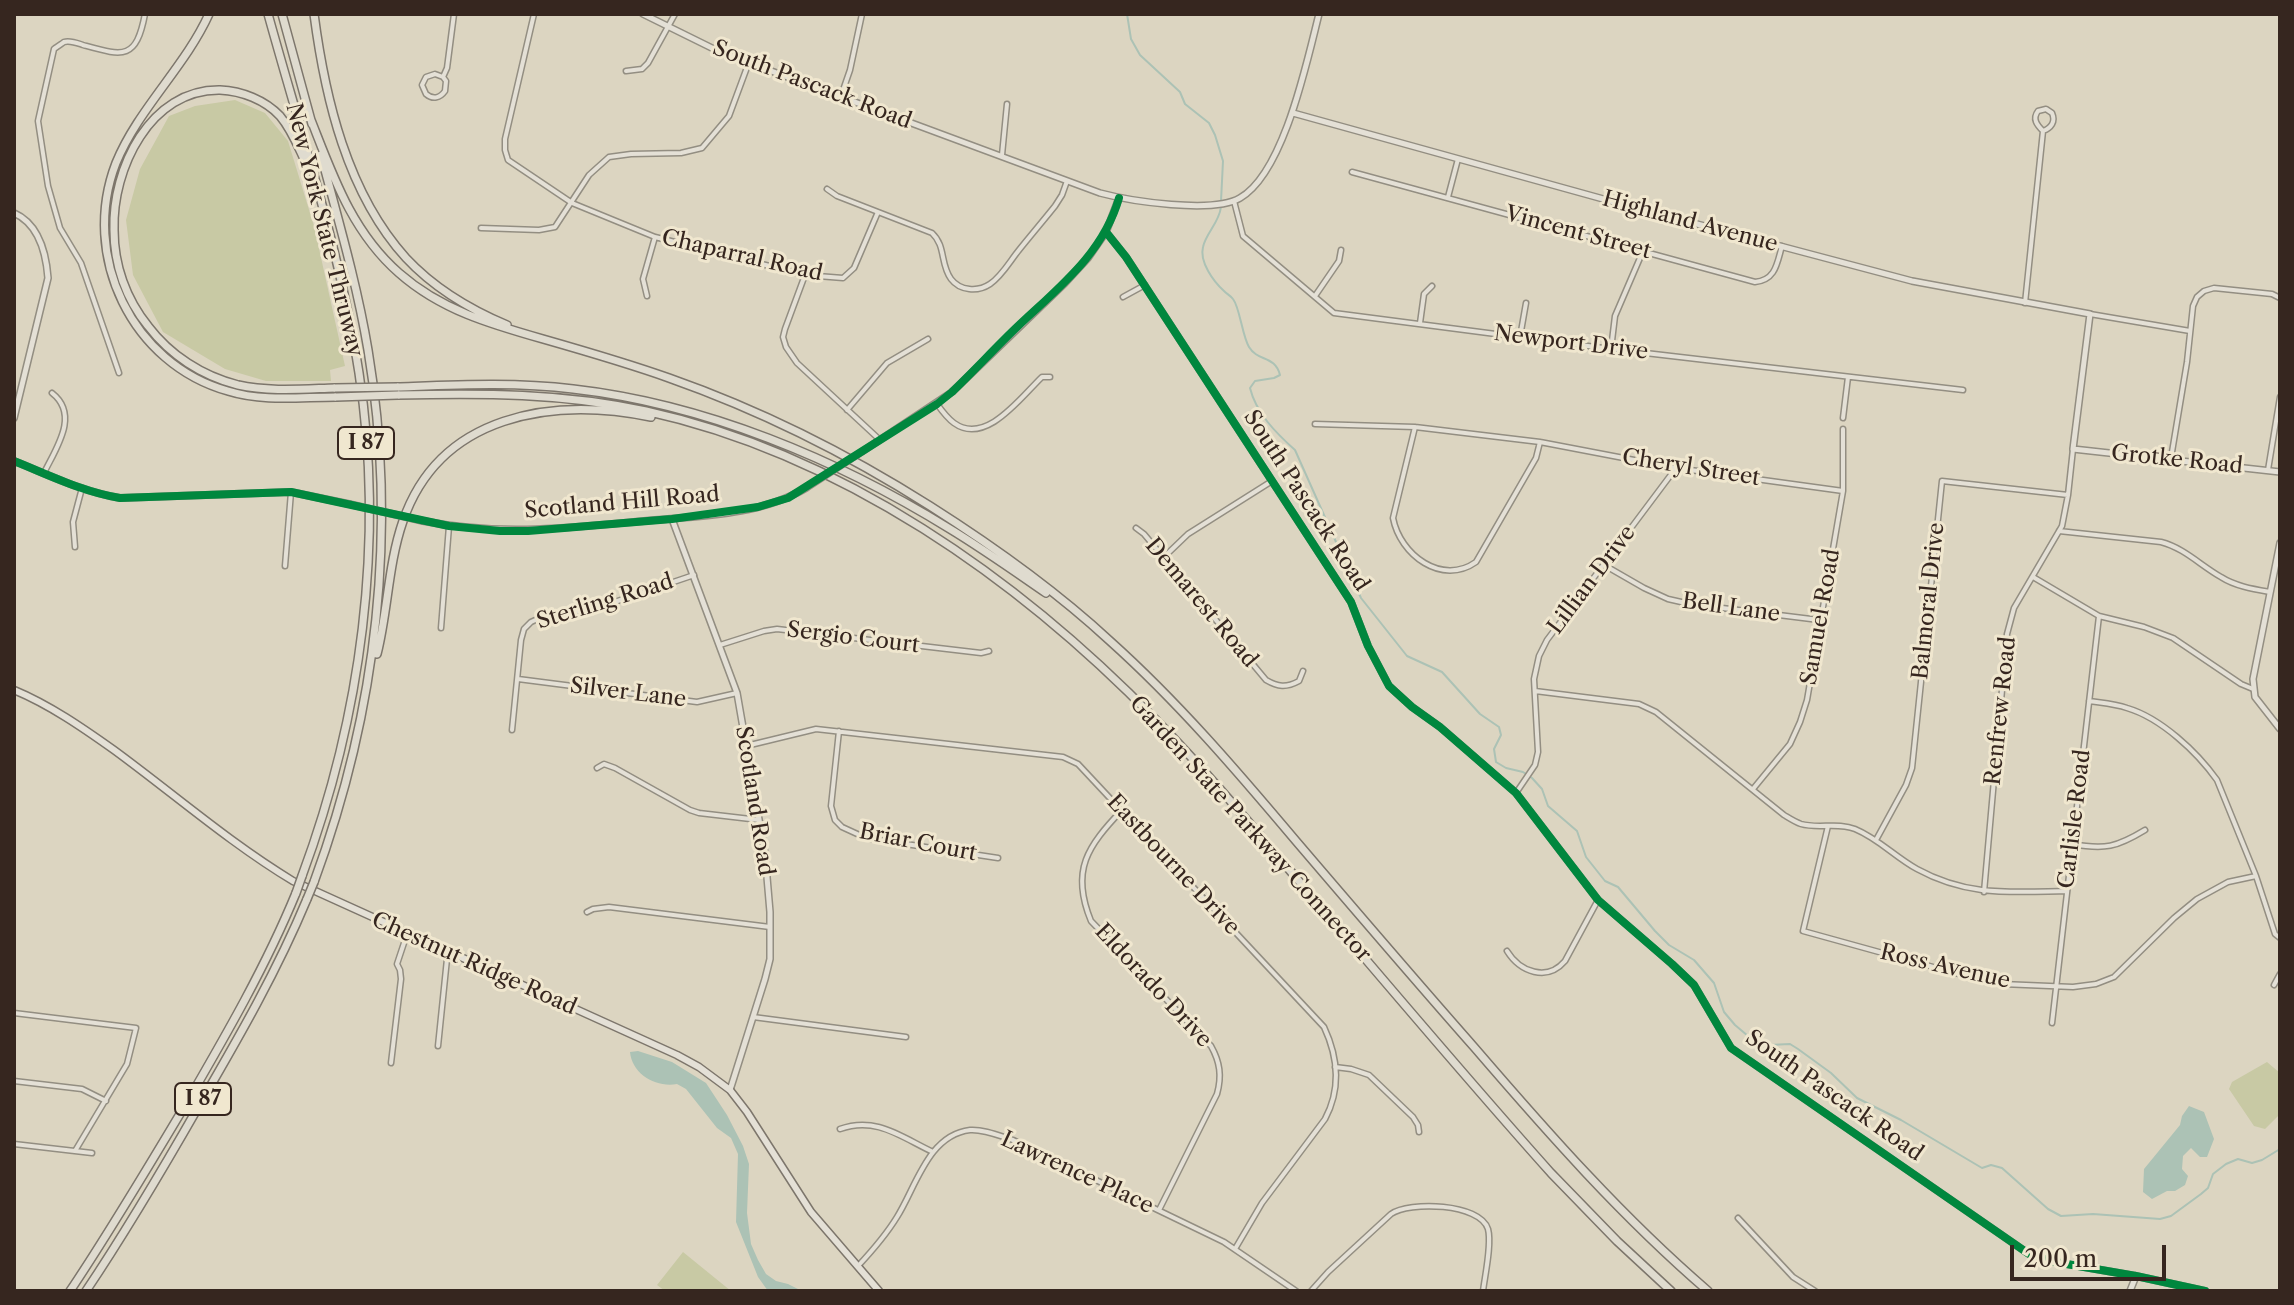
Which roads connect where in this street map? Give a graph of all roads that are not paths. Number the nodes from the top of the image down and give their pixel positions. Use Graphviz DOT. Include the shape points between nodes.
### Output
graph roads {
  1 [pos="145,14"];
  2 [pos="209,14"];
  3 [pos="268,14"];
  4 [pos="282,14"];
  5 [pos="314,14"];
  6 [pos="454,14"];
  7 [pos="534,14"];
  8 [pos="643,14"];
  9 [pos="675,14"];
  10 [pos="862,14"];
  11 [pos="1319,14"];
  12 [pos="668,27"];
  13 [pos="749,62"];
  14 [pos="626,71"];
  15 [pos="443,77"];
  16 [pos="841,96"];
  17 [pos="1007,104"];
  18 [pos="1293,113"];
  19 [pos="311,120"];
  20 [pos="2043,131"];
  21 [pos="1002,155"];
  22 [pos="1458,159"];
  23 [pos="1352,172"];
  24 [pos="313,178"];
  25 [pos="1067,181"];
  26 [pos="827,189"];
  27 [pos="1448,197"];
  28 [pos="1119,198"];
  29 [pos="1231,202"];
  30 [pos="572,203"];
  31 [pos="878,212"];
  32 [pos="14,213"];
  33 [pos="481,228"];
  34 [pos="1106,232"];
  35 [pos="655,237"];
  36 [pos="1782,246"];
  37 [pos="1341,250"];
  38 [pos="1643,251"];
  39 [pos="805,275"];
  40 [pos="1145,285"];
  41 [pos="1432,286"];
  42 [pos="647,296"];
  43 [pos="1315,296"];
  44 [pos="1123,297"];
  45 [pos="2280,298"];
  46 [pos="1526,303"];
  47 [pos="2025,303"];
  48 [pos="2090,314"];
  49 [pos="1420,323"];
  50 [pos="2190,331"];
  51 [pos="1520,337"];
  52 [pos="539,338"];
  53 [pos="928,339"];
  54 [pos="1611,349"];
  55 [pos="119,373"];
  56 [pos="1050,377"];
  57 [pos="1848,377"];
  58 [pos="1963,390"];
  59 [pos="398,391"];
  60 [pos="336,392"];
  61 [pos="52,393"];
  62 [pos="2280,397"];
  63 [pos="937,404"];
  64 [pos="847,410"];
  65 [pos="14,418"];
  66 [pos="1843,418"];
  67 [pos="1315,424"];
  68 [pos="1415,427"];
  69 [pos="1843,429"];
  70 [pos="719,431"];
  71 [pos="880,440"];
  72 [pos="1540,442"];
  73 [pos="2073,449"];
  74 [pos="2171,458"];
  75 [pos="14,461"];
  76 [pos="1676,468"];
  77 [pos="2268,470"];
  78 [pos="2280,472"];
  79 [pos="44,473"];
  80 [pos="1273,481"];
  81 [pos="82,488"];
  82 [pos="1843,491"];
  83 [pos="291,492"];
  84 [pos="2068,495"];
  85 [pos="672,519"];
  86 [pos="449,526"];
  87 [pos="1136,528"];
  88 [pos="2059,531"];
  89 [pos="2280,543"];
  90 [pos="75,547"];
  91 [pos="1164,557"];
  92 [pos="1603,564"];
  93 [pos="285,566"];
  94 [pos="694,575"];
  95 [pos="2033,577"];
  96 [pos="2270,592"];
  97 [pos="2280,594"];
  98 [pos="2099,616"];
  99 [pos="1084,618"];
  100 [pos="1819,620"];
  101 [pos="441,628"];
  102 [pos="719,645"];
  103 [pos="989,651"];
  104 [pos="1303,671"];
  105 [pos="518,679"];
  106 [pos="2253,689"];
  107 [pos="14,690"];
  108 [pos="1535,691"];
  109 [pos="737,693"];
  110 [pos="366,699"];
  111 [pos="2089,701"];
  112 [pos="2280,729"];
  113 [pos="512,730"];
  114 [pos="839,731"];
  115 [pos="746,746"];
  116 [pos="597,768"];
  117 [pos="1753,789"];
  118 [pos="1516,793"];
  119 [pos="1122,810"];
  120 [pos="759,820"];
  121 [pos="1828,826"];
  122 [pos="2145,830"];
  123 [pos="1876,840"];
  124 [pos="2072,844"];
  125 [pos="998,858"];
  126 [pos="2256,876"];
  127 [pos="2067,891"];
  128 [pos="1984,892"];
  129 [pos="1598,900"];
  130 [pos="587,912"];
  131 [pos="770,927"];
  132 [pos="407,934"];
  133 [pos="2280,938"];
  134 [pos="1507,951"];
  135 [pos="450,953"];
  136 [pos="2280,974"];
  137 [pos="2274,985"];
  138 [pos="2056,987"];
  139 [pos="14,1013"];
  140 [pos="753,1017"];
  141 [pos="2052,1023"];
  142 [pos="906,1037"];
  143 [pos="438,1046"];
  144 [pos="391,1063"];
  145 [pos="1335,1067"];
  146 [pos="14,1081"];
  147 [pos="730,1090"];
  148 [pos="106,1101"];
  149 [pos="840,1129"];
  150 [pos="1419,1132"];
  151 [pos="14,1144"];
  152 [pos="75,1151"];
  153 [pos="933,1152"];
  154 [pos="92,1153"];
  155 [pos="1159,1210"];
  156 [pos="1738,1218"];
  157 [pos="1235,1249"];
  158 [pos="858,1266"];
  159 [pos="2136,1276"];
  160 [pos="70,1291"];
  161 [pos="86,1291"];
  162 [pos="879,1291"];
  163 [pos="1296,1291"];
  164 [pos="1311,1291"];
  165 [pos="1483,1291"];
  166 [pos="1671,1291"];
  167 [pos="1708,1291"];
  168 [pos="1815,1291"];
  169 [pos="2130,1291"];
  170 [pos="2205,1291"];
  1 -- 55 [label="street" via="135,45 123,53 73,42 54,49 38,121 60,228 81,263"];
  2 -- 60 [label="highway" via="116,164 104,220 112,277 143,336 195,378 249,396"];
  3 -- 24 [label="highway, New York State Thruway / I 87"];
  4 -- 19 [label="highway, New York State Thruway / I 87"];
  5 -- 52 [label="highway" via="340,133 363,191 391,239 417,269 461,303"];
  6 -- 15 [label="street"];
  7 -- 30 [label="street, Chaparral Road" via="505,150 508,160"];
  8 -- 12 [label="street, South Pascack Road"];
  9 -- 12 [label="street"];
  10 -- 16 [label="street"];
  11 -- 18 [label="street"];
  12 -- 13 [label="street, South Pascack Road"];
  12 -- 14 [label="street" via="648,63"];
  13 -- 16 [label="street, South Pascack Road"];
  13 -- 30 [label="street" via="729,116 702,148 609,157 589,175"];
  15 -- 15 [label="street" via="426,77 426,94 443,94"];
  16 -- 21 [label="street, South Pascack Road"];
  17 -- 21 [label="street"];
  18 -- 22 [label="street, Highland Avenue"];
  18 -- 29 [label="street" via="1257,182"];
  19 -- 52 [label="highway" via="352,216 394,269 447,307"];
  19 -- 110 [label="highway, New York State Thruway / I 87" via="357,292 379,437 380,580"];
  20 -- 20 [label="street" via="2035,118 2046,109 2053,122"];
  20 -- 47 [label="street"];
  21 -- 25 [label="street, South Pascack Road"];
  22 -- 27 [label="street"];
  22 -- 36 [label="street, Highland Avenue"];
  23 -- 27 [label="street, Vincent Street"];
  24 -- 60 [label="highway" via="287,126 264,103 226,91 187,96 156,118 128,159 115,203 115,248 140,316 192,366 250,387"];
  24 -- 160 [label="highway, New York State Thruway / I 87, bridge" via="358,371 367,461 363,626 353,696 331,788 296,893 267,959"];
  25 -- 28 [label="street, South Pascack Road"];
  25 -- 31 [label="street" via="1055,206 999,276 982,289 968,289 952,280 939,239 932,233"];
  26 -- 31 [label="street"];
  27 -- 38 [label="street, Vincent Street"];
  28 -- 29 [label="street, South Pascack Road"];
  28 -- 34 [label="street, Scotland Hill Road"];
  29 -- 43 [label="street, Newport Drive" via="1243,236"];
  30 -- 33 [label="street" via="555,227"];
  30 -- 35 [label="street, Chaparral Road"];
  31 -- 39 [label="street, Chaparral Road" via="848,274"];
  32 -- 65 [label="street" via="34,228 48,278"];
  34 -- 40 [label="street, South Pascack Road"];
  34 -- 63 [label="street, Scotland Hill Road" via="1065,283"];
  35 -- 39 [label="street, Chaparral Road"];
  35 -- 42 [label="street" via="643,279"];
  36 -- 38 [label="street, Vincent Street" via="1773,274 1755,282"];
  36 -- 47 [label="street, Highland Avenue" via="1912,281"];
  37 -- 43 [label="street"];
  38 -- 54 [label="street" via="1615,316"];
  39 -- 64 [label="street" via="785,329 786,347"];
  40 -- 44 [label="street"];
  40 -- 80 [label="street, South Pascack Road"];
  41 -- 49 [label="street" via="1424,294"];
  43 -- 49 [label="street, Newport Drive" via="1334,313"];
  45 -- 50 [label="street" via="2228,289 2204,291 2193,306"];
  46 -- 51 [label="street"];
  47 -- 48 [label="street, Highland Avenue"];
  48 -- 50 [label="street"];
  48 -- 73 [label="street"];
  49 -- 51 [label="street, Newport Drive"];
  50 -- 74 [label="street"];
  51 -- 54 [label="street, Newport Drive"];
  52 -- 99 [label="highway" via="693,387 832,449 969,530"];
  53 -- 64 [label="street" via="887,363"];
  54 -- 57 [label="street, Newport Drive"];
  56 -- 63 [label="street" via="1042,377 996,422 981,429 956,425"];
  57 -- 58 [label="street, Newport Drive"];
  57 -- 66 [label="street"];
  59 -- 60 [label="highway, bridge"];
  59 -- 70 [label="highway" via="571,398"];
  59 -- 99 [label="highway" via="506,385 573,389 668,406 731,426 846,473 923,513"];
  61 -- 79 [label="street" via="60,398 66,417"];
  62 -- 77 [label="street"];
  63 -- 71 [label="street, Scotland Hill Road"];
  64 -- 71 [label="street"];
  67 -- 68 [label="street, Cheryl Street"];
  68 -- 72 [label="street, Cheryl Street"];
  68 -- 72 [label="street" via="1393,518 1395,530 1411,554 1444,572 1476,562"];
  69 -- 82 [label="street, Samuel Road"];
  70 -- 110 [label="highway" via="627,412 560,410 506,419 460,444 430,473 404,518"];
  70 -- 166 [label="highway, Garden State Parkway Connector" via="823,474 924,530 1017,595 1097,662 1203,770 1551,1173"];
  71 -- 85 [label="street, Scotland Hill Road, bridge" via="778,502"];
  72 -- 76 [label="street, Cheryl Street"];
  73 -- 74 [label="street, Grotke Road"];
  73 -- 84 [label="street, Renfrew Road"];
  74 -- 77 [label="street, Grotke Road"];
  75 -- 79 [label="street, Scotland Hill Road"];
  76 -- 82 [label="street, Cheryl Street"];
  76 -- 92 [label="street, Lillian Drive"];
  77 -- 78 [label="street, Grotke Road"];
  79 -- 81 [label="street, Scotland Hill Road"];
  80 -- 91 [label="street" via="1188,534"];
  80 -- 118 [label="street, South Pascack Road" via="1351,602 1389,686"];
  81 -- 83 [label="street, Scotland Hill Road" via="136,498"];
  81 -- 90 [label="street" via="73,522"];
  82 -- 100 [label="street, Samuel Road"];
  83 -- 86 [label="street, Scotland Hill Road, bridge"];
  83 -- 93 [label="street"];
  84 -- 88 [label="street, Renfrew Road"];
  84 -- 123 [label="street, Balmoral Drive" via="1942,481 1912,768"];
  85 -- 86 [label="street, Scotland Hill Road" via="528,531"];
  85 -- 94 [label="street, Scotland Road"];
  86 -- 101 [label="street"];
  87 -- 91 [label="street, Demarest Road"];
  88 -- 95 [label="street, Renfrew Road"];
  88 -- 96 [label="street" via="2175,546 2220,577"];
  89 -- 96 [label="street"];
  91 -- 104 [label="street, Demarest Road" via="1266,680 1288,687"];
  92 -- 100 [label="street, Bell Lane" via="1668,599"];
  92 -- 108 [label="street, Lillian Drive" via="1547,640 1539,656"];
  94 -- 102 [label="street, Scotland Road"];
  94 -- 105 [label="street, Sterling Road" via="594,609 531,622 521,640"];
  95 -- 98 [label="street"];
  95 -- 128 [label="street, Renfrew Road" via="2014,608 2007,634"];
  96 -- 97 [label="street"];
  96 -- 106 [label="street"];
  98 -- 106 [label="street" via="2173,638"];
  98 -- 111 [label="street, Carlisle Road"];
  99 -- 167 [label="highway, Garden State Parkway Connector" via="1212,743 1571,1159"];
  100 -- 117 [label="street, Samuel Road" via="1800,722 1790,744"];
  102 -- 103 [label="street, Sergio Court" via="777,629"];
  102 -- 109 [label="street, Scotland Road"];
  105 -- 109 [label="street, Silver Lane" via="697,702"];
  105 -- 113 [label="street, Sterling Road"];
  106 -- 112 [label="street"];
  107 -- 132 [label="main road, Chestnut Ridge Road" via="93,735 282,874"];
  108 -- 117 [label="street" via="1639,704"];
  108 -- 118 [label="street, Lillian Drive" via="1538,752"];
  109 -- 115 [label="street, Scotland Road"];
  110 -- 161 [label="highway, New York State Thruway / I 87, bridge" via="332,832 278,964 166,1163"];
  111 -- 124 [label="street, Carlisle Road"];
  111 -- 126 [label="street" via="2131,709 2197,756 2217,780"];
  114 -- 115 [label="street, Eastbourne Drive" via="816,729"];
  114 -- 119 [label="street, Eastbourne Drive" via="1063,757 1078,764"];
  114 -- 125 [label="street, Briar Court" via="831,806 842,827 866,838"];
  115 -- 120 [label="street, Scotland Road"];
  116 -- 120 [label="street" via="615,768 699,813"];
  117 -- 121 [label="street" via="1800,824"];
  118 -- 129 [label="street, South Pascack Road"];
  119 -- 145 [label="street, Eastbourne Drive" via="1324,1027"];
  119 -- 155 [label="street, Eldorado Drive" via="1087,853 1082,885 1087,911 1211,1046 1221,1080"];
  120 -- 131 [label="street, Scotland Road"];
  121 -- 123 [label="street" via="1848,826"];
  121 -- 138 [label="street, Ross Avenue" via="1803,931 1973,978"];
  122 -- 124 [label="street" via="2101,848"];
  123 -- 128 [label="street" via="1916,869"];
  124 -- 127 [label="street, Carlisle Road"];
  126 -- 133 [label="street"];
  126 -- 138 [label="street, Ross Avenue" via="2228,882 2197,899 2114,977"];
  127 -- 128 [label="street"];
  127 -- 138 [label="street, Carlisle Road"];
  129 -- 134 [label="street" via="1558,969 1546,974 1523,969"];
  129 -- 159 [label="street, South Pascack Road" via="1694,985 1731,1048 2029,1254"];
  130 -- 131 [label="street" via="609,907"];
  131 -- 140 [label="street, Scotland Road" via="770,959"];
  132 -- 135 [label="main road, Chestnut Ridge Road"];
  132 -- 144 [label="street" via="397,964 401,979"];
  135 -- 143 [label="street"];
  135 -- 147 [label="main road, Chestnut Ridge Road" via="677,1055"];
  136 -- 137 [label="street"];
  138 -- 141 [label="street, Carlisle Road"];
  139 -- 148 [label="street" via="136,1028 127,1064"];
  140 -- 142 [label="street"];
  140 -- 147 [label="street, Scotland Road"];
  145 -- 150 [label="street" via="1369,1075 1413,1117"];
  145 -- 157 [label="street, Eastbourne Drive" via="1336,1085 1325,1119"];
  146 -- 148 [label="street" via="82,1089"];
  147 -- 158 [label="main road, Chestnut Ridge Road" via="811,1212"];
  148 -- 152 [label="street"];
  149 -- 153 [label="street" via="877,1125"];
  151 -- 152 [label="street"];
  152 -- 154 [label="street"];
  153 -- 155 [label="street, Lawrence Place" via="968,1130 989,1133"];
  153 -- 158 [label="street, Lawrence Place" via="886,1234"];
  155 -- 157 [label="street, Lawrence Place"];
  156 -- 168 [label="street" via="1793,1277"];
  157 -- 163 [label="street, Lawrence Place"];
  158 -- 162 [label="main road, Chestnut Ridge Road"];
  159 -- 169 [label="street"];
  159 -- 170 [label="street, South Pascack Road"];
  164 -- 165 [label="street" via="1391,1214 1418,1206 1464,1210 1483,1221 1488,1230"];
}
